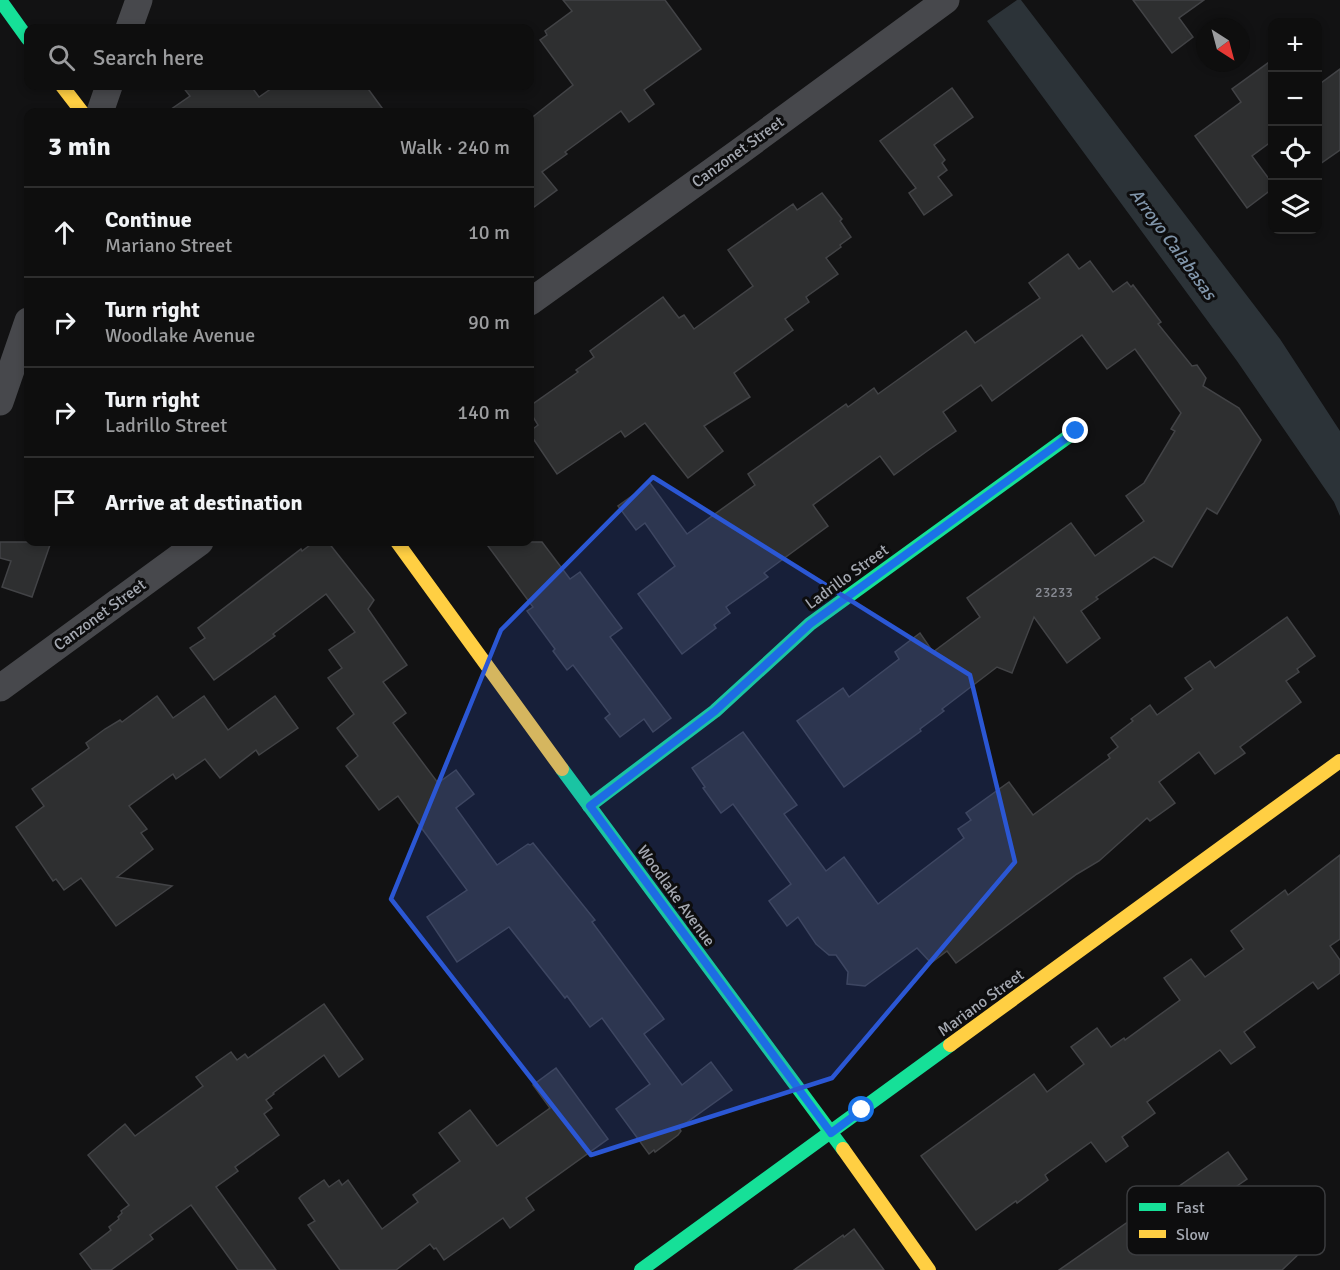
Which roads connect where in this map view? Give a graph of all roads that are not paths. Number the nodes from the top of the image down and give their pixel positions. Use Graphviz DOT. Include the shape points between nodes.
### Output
graph roads {
  1 [pos="0,0"];
  2 [pos="139,0"];
  3 [pos="946,0"];
  4 [pos="130,24"];
  5 [pos="24,33"];
  6 [pos="65,90"];
  7 [pos="108,90"];
  8 [pos="79,108"];
  9 [pos="101,108"];
  10 [pos="534,299"];
  11 [pos="24,333"];
  12 [pos="0,402"];
  13 [pos="1076,431"];
  14 [pos="195,546"];
  15 [pos="401,546"];
  16 [pos="0,688"];
  17 [pos="1340,761"];
  18 [pos="590,806"];
  19 [pos="831,1133"];
  20 [pos="641,1270"];
  21 [pos="929,1270"];
  1 -- 5 [label="street"];
  2 -- 4 [label="street"];
  3 -- 10 [label="street, Canzonet Street"];
  6 -- 8 [label="street"];
  7 -- 9 [label="street"];
  11 -- 12 [label="street"];
  13 -- 18 [label="street, Ladrillo Street" via="810,624 715,711"];
  14 -- 16 [label="street, Canzonet Street"];
  15 -- 18 [label="street, Woodlake Avenue"];
  17 -- 19 [label="street, Mariano Street"];
  18 -- 19 [label="street, Woodlake Avenue"];
  19 -- 20 [label="street, Mariano Street"];
  19 -- 21 [label="street, Woodlake Avenue"];
}
